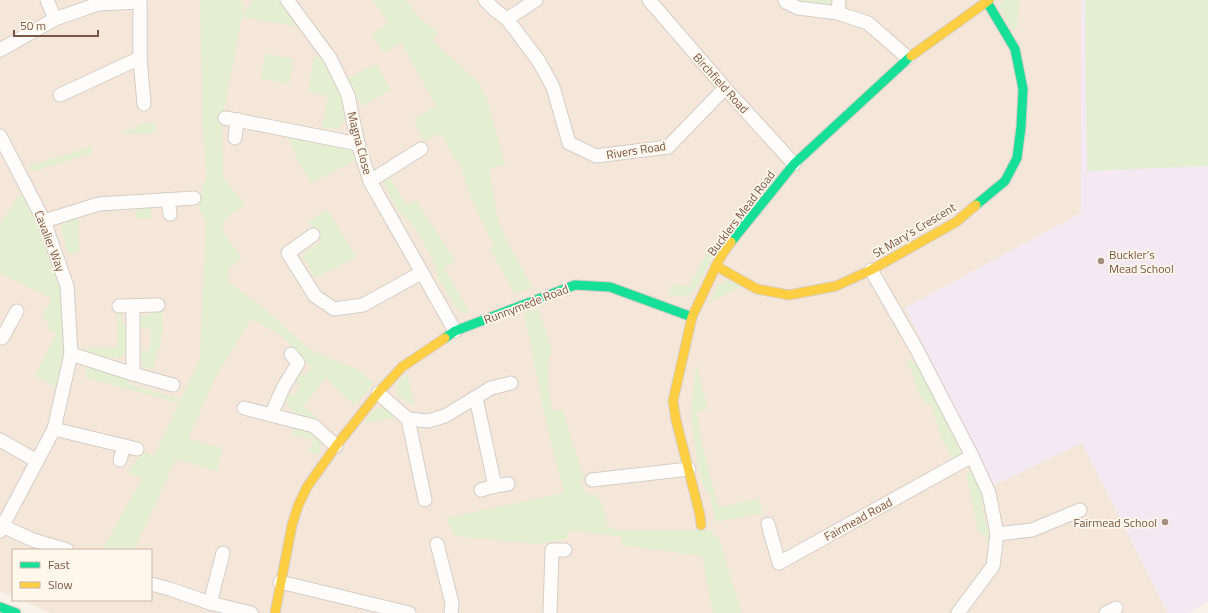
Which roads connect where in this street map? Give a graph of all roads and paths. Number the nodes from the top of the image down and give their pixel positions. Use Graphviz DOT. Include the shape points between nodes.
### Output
graph roads {
  1 [pos="48,0"];
  2 [pos="287,0"];
  3 [pos="485,0"];
  4 [pos="536,0"];
  5 [pos="649,0"];
  6 [pos="785,0"];
  7 [pos="140,1"];
  8 [pos="988,1"];
  9 [pos="838,6"];
  10 [pos="55,19"];
  11 [pos="507,20"];
  12 [pos="0,50"];
  13 [pos="140,58"];
  14 [pos="908,58"];
  15 [pos="725,88"];
  16 [pos="60,95"];
  17 [pos="144,104"];
  18 [pos="0,136"];
  19 [pos="235,138"];
  20 [pos="358,144"];
  21 [pos="422,149"];
  22 [pos="794,164"];
  23 [pos="370,181"];
  24 [pos="194,198"];
  25 [pos="168,200"];
  26 [pos="170,214"];
  27 [pos="44,221"];
  28 [pos="313,235"];
  29 [pos="716,266"];
  30 [pos="871,270"];
  31 [pos="421,273"];
  32 [pos="158,305"];
  33 [pos="119,306"];
  34 [pos="133,306"];
  35 [pos="17,311"];
  36 [pos="692,317"];
  37 [pos="3,329"];
  38 [pos="455,332"];
  39 [pos="72,354"];
  40 [pos="298,362"];
  41 [pos="133,374"];
  42 [pos="511,383"];
  43 [pos="173,385"];
  44 [pos="378,393"];
  45 [pos="476,398"];
  46 [pos="244,408"];
  47 [pos="271,415"];
  48 [pos="408,419"];
  49 [pos="54,429"];
  50 [pos="0,440"];
  51 [pos="124,446"];
  52 [pos="336,446"];
  53 [pos="137,449"];
  54 [pos="972,456"];
  55 [pos="120,460"];
  56 [pos="37,461"];
  57 [pos="689,469"];
  58 [pos="592,480"];
  59 [pos="508,484"];
  60 [pos="495,486"];
  61 [pos="481,490"];
  62 [pos="425,500"];
  63 [pos="1080,510"];
  64 [pos="768,524"];
  65 [pos="701,525"];
  66 [pos="1,529"];
  67 [pos="997,534"];
  68 [pos="437,544"];
  69 [pos="64,549"];
  70 [pos="565,550"];
  71 [pos="223,553"];
  72 [pos="280,582"];
  73 [pos="152,584"];
  74 [pos="210,602"];
  75 [pos="0,607"];
  76 [pos="386,610"];
  77 [pos="16,613"];
  78 [pos="251,613"];
  79 [pos="275,613"];
  80 [pos="409,613"];
  81 [pos="451,613"];
  82 [pos="550,613"];
  83 [pos="958,613"];
  1 -- 10 [label="street"];
  2 -- 20 [label="street, Magna Close" via="330,58 348,95"];
  3 -- 11 [label="street, Rivers Road"];
  4 -- 11 [label="street"];
  5 -- 15 [label="street, Birchfield Road"];
  6 -- 9 [label="street" via="798,8"];
  7 -- 10 [label="street" via="98,4"];
  7 -- 13 [label="street"];
  8 -- 14 [label="street, Bucklers Mead Road"];
  8 -- 30 [label="street, St Mary's Crescent" via="1015,49 1023,89 1022,127 1016,158 1005,181 956,222"];
  9 -- 14 [label="street" via="868,23"];
  10 -- 12 [label="street"];
  11 -- 15 [label="street, Rivers Road" via="538,60 553,87 569,143 596,156 668,147"];
  13 -- 16 [label="street"];
  13 -- 17 [label="street"];
  14 -- 22 [label="street, Bucklers Mead Road"];
  15 -- 22 [label="street, Birchfield Road"];
  18 -- 27 [label="street, Cavalier Way"];
  19 -- 20 [label="street" via="231,119"];
  20 -- 23 [label="street, Magna Close"];
  21 -- 23 [label="street"];
  22 -- 29 [label="street, Bucklers Mead Road" via="723,253"];
  23 -- 31 [label="street, Magna Close"];
  24 -- 25 [label="street"];
  25 -- 26 [label="street"];
  25 -- 27 [label="street" via="98,204"];
  27 -- 39 [label="street, Cavalier Way" via="67,286"];
  28 -- 31 [label="street" via="288,253 315,296 334,308 363,305"];
  29 -- 30 [label="street, St Mary's Crescent" via="757,289 789,295 836,286"];
  29 -- 36 [label="street, Bucklers Mead Road"];
  30 -- 54 [label="street" via="916,348"];
  31 -- 38 [label="street, Magna Close"];
  32 -- 34 [label="street"];
  33 -- 34 [label="street"];
  34 -- 41 [label="street"];
  35 -- 37 [label="street"];
  36 -- 38 [label="street, Runnymede Road" via="610,287 575,285"];
  36 -- 57 [label="street, Bucklers Mead Road" via="673,401"];
  38 -- 44 [label="street, Runnymede Road" via="402,367"];
  39 -- 41 [label="street"];
  39 -- 49 [label="street, Cavalier Way"];
  40 -- 47 [label="street" via="282,388"];
  41 -- 43 [label="street"];
  42 -- 45 [label="street" via="491,388"];
  44 -- 48 [label="street"];
  44 -- 52 [label="street, Runnymede Road"];
  45 -- 48 [label="street" via="445,416 428,421"];
  45 -- 60 [label="street"];
  46 -- 47 [label="street"];
  47 -- 52 [label="street" via="314,426"];
  48 -- 62 [label="street"];
  49 -- 51 [label="street"];
  49 -- 56 [label="street, Cavalier Way"];
  50 -- 56 [label="street"];
  51 -- 53 [label="street"];
  51 -- 55 [label="street"];
  52 -- 72 [label="street, Runnymede Road" via="307,488 298,506"];
  54 -- 64 [label="street, Fairmead Road" via="779,563"];
  54 -- 67 [label="street" via="989,493"];
  56 -- 66 [label="street, Cavalier Way"];
  57 -- 58 [label="street"];
  57 -- 65 [label="street, Bucklers Mead Road"];
  59 -- 60 [label="street"];
  60 -- 61 [label="street"];
  63 -- 67 [label="street" via="1032,530"];
  66 -- 69 [label="street, Cavalier Way"];
  67 -- 83 [label="street" via="993,566"];
  68 -- 81 [label="street" via="452,603"];
  70 -- 82 [label="street" via="552,550"];
  71 -- 74 [label="street"];
  72 -- 76 [label="street"];
  72 -- 79 [label="street, Runnymede Road"];
  73 -- 74 [label="street"];
  74 -- 78 [label="street"];
  75 -- 77 [label="street"];
  76 -- 80 [label="street"];
}
